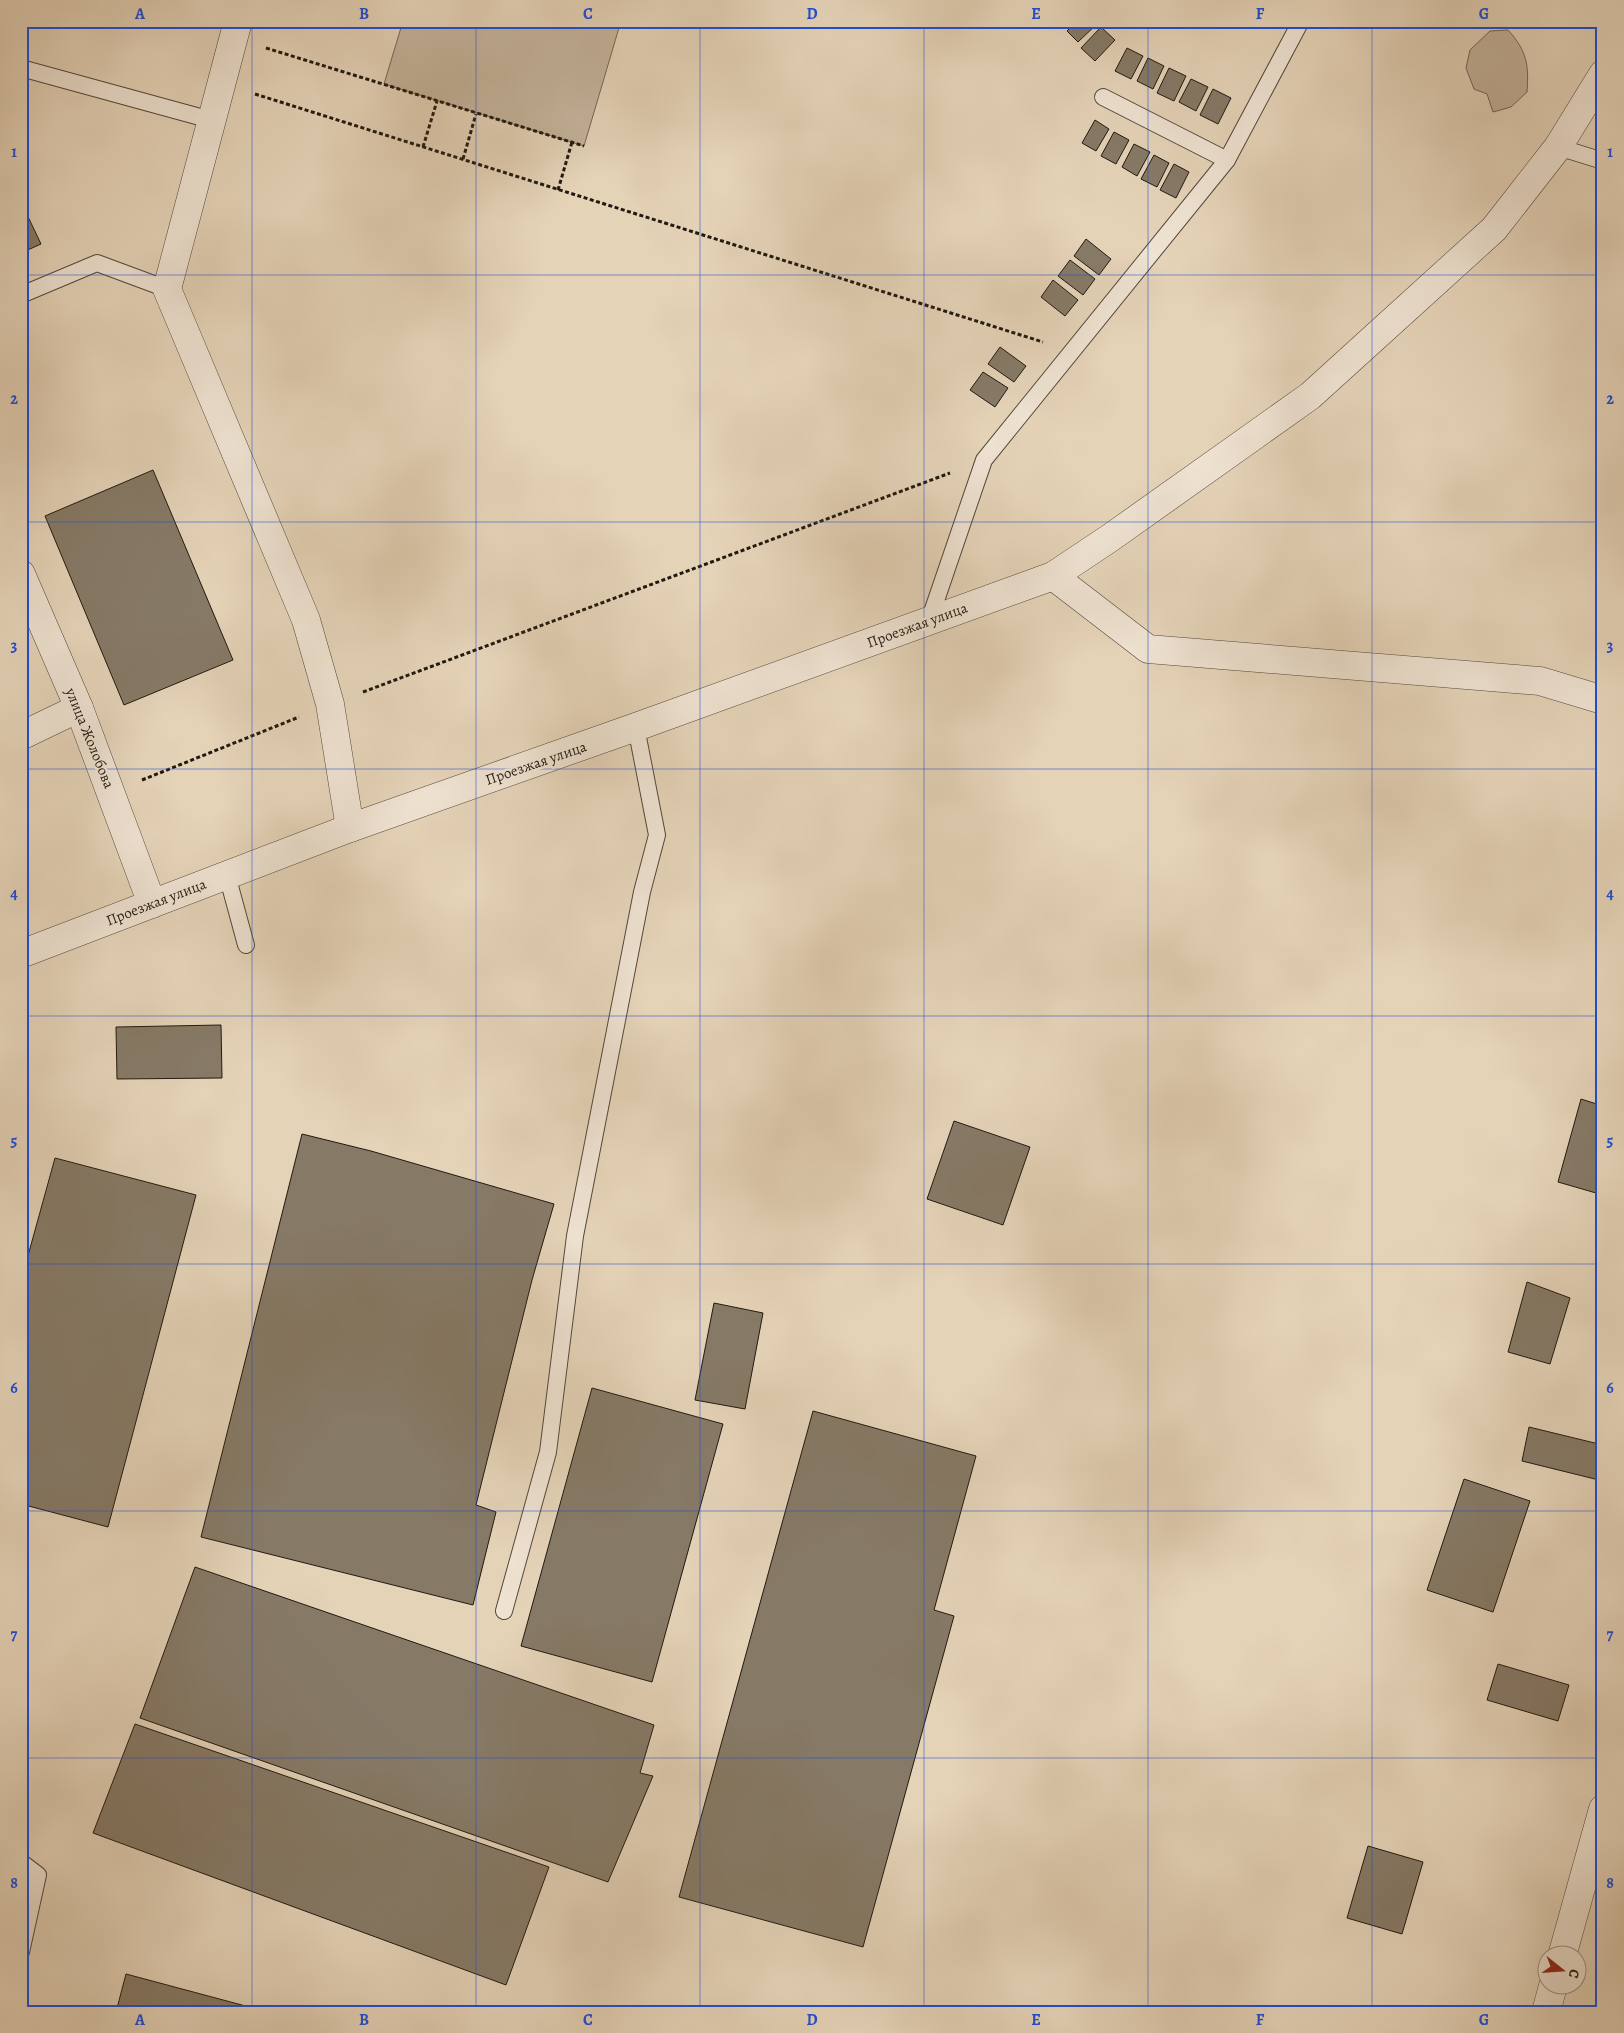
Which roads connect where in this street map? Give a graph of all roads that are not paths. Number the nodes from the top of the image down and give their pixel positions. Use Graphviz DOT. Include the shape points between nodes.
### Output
graph roads {
  1 [pos="1301,21"];
  2 [pos="236,30"];
  3 [pos="21,68"];
  4 [pos="1603,74"];
  5 [pos="1103,96"];
  6 [pos="211,120"];
  7 [pos="1558,146"];
  8 [pos="1227,160"];
  9 [pos="1603,161"];
  10 [pos="167,289"];
  11 [pos="21,295"];
  12 [pos="21,574"];
  13 [pos="1053,576"];
  14 [pos="929,621"];
  15 [pos="1603,700"];
  16 [pos="79,708"];
  17 [pos="636,728"];
  18 [pos="21,736"];
  19 [pos="350,828"];
  20 [pos="227,875"];
  21 [pos="152,904"];
  22 [pos="246,945"];
  23 [pos="21,954"];
  24 [pos="504,1611"];
  25 [pos="1603,1809"];
  26 [pos="21,1862"];
  27 [pos="1565,1946"];
  28 [pos="21,1952"];
  29 [pos="1550,1996"];
  30 [pos="1546,2012"];
  1 -- 8 [label="lane"];
  2 -- 6 [label="street"];
  3 -- 6 [label="lane"];
  4 -- 7 [label="street, Проезжая улица"];
  5 -- 8 [label="lane"];
  6 -- 10 [label="street"];
  7 -- 9 [label="lane"];
  7 -- 13 [label="street, Проезжая улица" via="1494,230 1310,396"];
  8 -- 14 [label="lane" via="984,460"];
  10 -- 11 [label="lane" via="97,263"];
  10 -- 19 [label="street" via="306,620 330,704"];
  12 -- 16 [label="street, улица Жолобова"];
  13 -- 14 [label="street, Проезжая улица"];
  13 -- 15 [label="street" via="1148,649 1540,681"];
  14 -- 17 [label="street, Проезжая улица"];
  16 -- 18 [label="street"];
  16 -- 21 [label="street, улица Жолобова"];
  17 -- 19 [label="street, Проезжая улица"];
  17 -- 24 [label="lane" via="657,835 642,892 575,1236 548,1452"];
  19 -- 20 [label="street, Проезжая улица"];
  20 -- 21 [label="street, Проезжая улица"];
  20 -- 22 [label="lane"];
  21 -- 23 [label="street, Проезжая улица"];
  25 -- 27 [label="street"];
  26 -- 28 [label="lane" via="38,1875"];
  29 -- 30 [label="street"];
}
